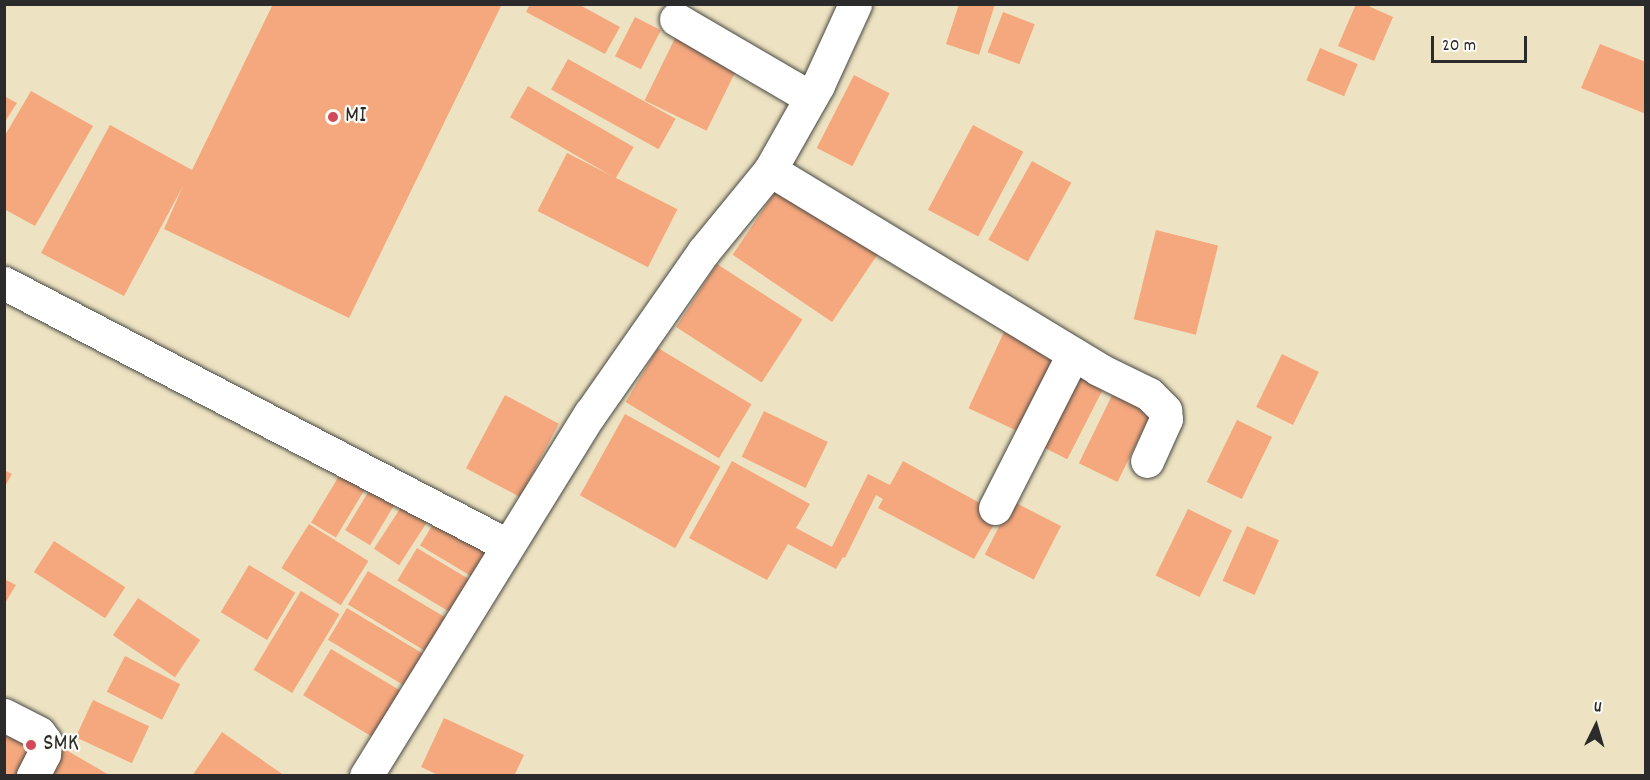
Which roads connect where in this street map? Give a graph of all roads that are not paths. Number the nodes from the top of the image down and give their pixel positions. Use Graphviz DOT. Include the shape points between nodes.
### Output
graph roads {
  1 [pos="855,4"];
  2 [pos="676,19"];
  3 [pos="811,98"];
  4 [pos="770,170"];
  5 [pos="4,283"];
  6 [pos="1073,354"];
  7 [pos="1147,461"];
  8 [pos="995,508"];
  9 [pos="507,545"];
  10 [pos="4,715"];
  11 [pos="33,776"];
  12 [pos="366,776"];
  1 -- 3 [label="street"];
  2 -- 3 [label="street"];
  3 -- 4 [label="street"];
  4 -- 6 [label="street"];
  4 -- 9 [label="street" via="696,261 590,414"];
  5 -- 9 [label="street"];
  6 -- 7 [label="street" via="1149,394 1165,410 1163,430"];
  6 -- 8 [label="street"];
  9 -- 12 [label="street"];
  10 -- 11 [label="street" via="39,733 45,741 44,754"];
}
